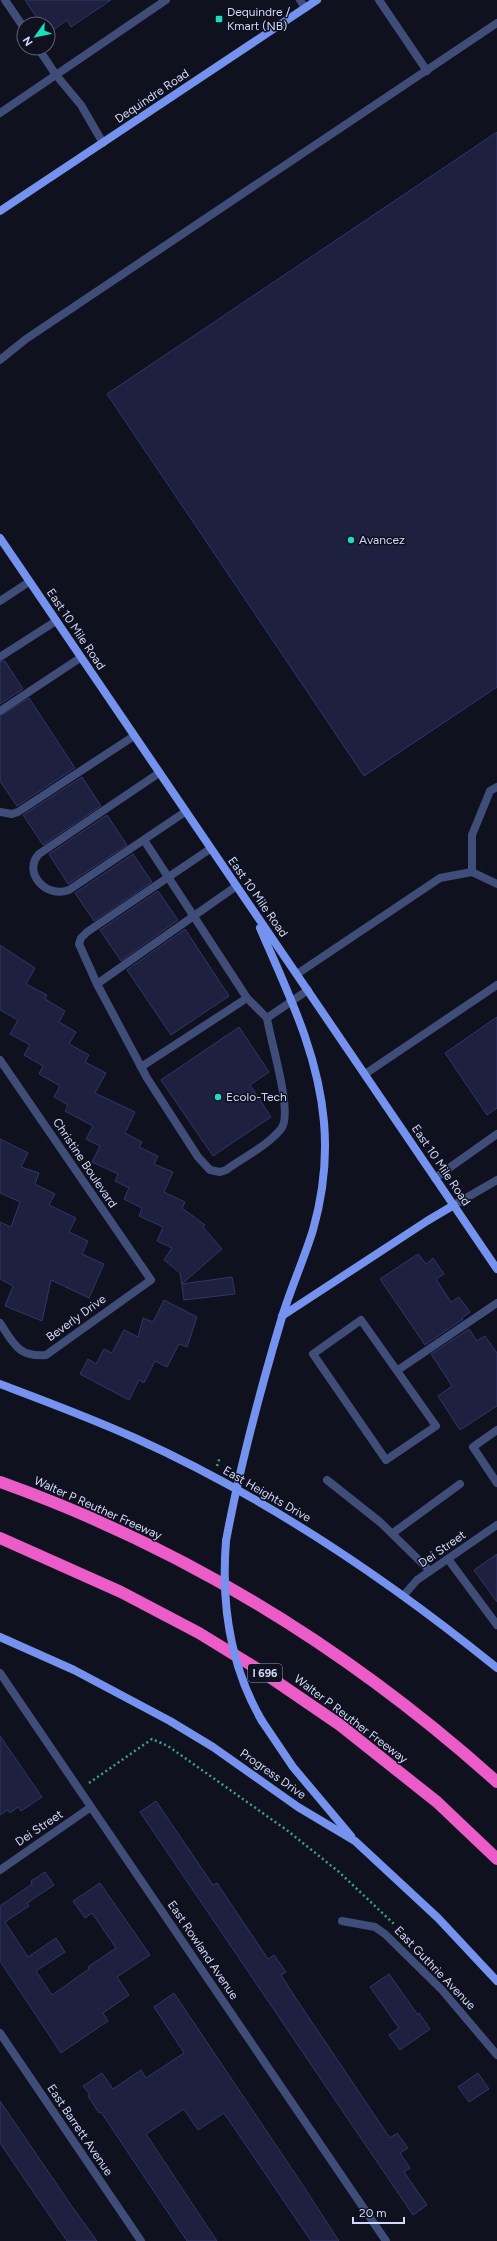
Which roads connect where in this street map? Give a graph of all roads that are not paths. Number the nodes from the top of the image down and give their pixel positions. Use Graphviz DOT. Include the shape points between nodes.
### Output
graph roads {
  1 [pos="5,0"];
  2 [pos="166,0"];
  3 [pos="300,0"];
  4 [pos="316,0"];
  5 [pos="379,0"];
  6 [pos="305,8"];
  7 [pos="16,16"];
  8 [pos="497,24"];
  9 [pos="43,56"];
  10 [pos="427,71"];
  11 [pos="56,75"];
  12 [pos="0,113"];
  13 [pos="103,143"];
  14 [pos="0,212"];
  15 [pos="0,360"];
  16 [pos="0,538"];
  17 [pos="29,582"];
  18 [pos="0,601"];
  19 [pos="56,621"];
  20 [pos="0,657"];
  21 [pos="80,658"];
  22 [pos="0,712"];
  23 [pos="134,736"];
  24 [pos="159,773"];
  25 [pos="497,787"];
  26 [pos="0,812"];
  27 [pos="185,812"];
  28 [pos="144,840"];
  29 [pos="210,849"];
  30 [pos="472,872"];
  31 [pos="168,878"];
  32 [pos="497,884"];
  33 [pos="235,887"];
  34 [pos="254,914"];
  35 [pos="194,916"];
  36 [pos="297,974"];
  37 [pos="97,984"];
  38 [pos="497,985"];
  39 [pos="308,990"];
  40 [pos="246,998"];
  41 [pos="291,1002"];
  42 [pos="267,1018"];
  43 [pos="0,1060"];
  44 [pos="141,1067"];
  45 [pos="365,1074"];
  46 [pos="497,1134"];
  47 [pos="435,1178"];
  48 [pos="497,1180"];
  49 [pos="454,1205"];
  50 [pos="497,1269"];
  51 [pos="151,1280"];
  52 [pos="497,1303"];
  53 [pos="282,1316"];
  54 [pos="0,1323"];
  55 [pos="398,1370"];
  56 [pos="0,1384"];
  57 [pos="497,1430"];
  58 [pos="327,1480"];
  59 [pos="0,1482"];
  60 [pos="497,1483"];
  61 [pos="460,1484"];
  62 [pos="235,1489"];
  63 [pos="497,1525"];
  64 [pos="393,1533"];
  65 [pos="0,1538"];
  66 [pos="448,1559"];
  67 [pos="430,1572"];
  68 [pos="404,1595"];
  69 [pos="497,1625"];
  70 [pos="0,1637"];
  71 [pos="497,1668"];
  72 [pos="0,1673"];
  73 [pos="497,1782"];
  74 [pos="91,1807"];
  75 [pos="355,1841"];
  76 [pos="497,1859"];
  77 [pos="0,1870"];
  78 [pos="342,1921"];
  79 [pos="497,1981"];
  80 [pos="0,2033"];
  81 [pos="497,2055"];
  82 [pos="141,2241"];
  83 [pos="386,2241"];
  1 -- 7 [label="street"];
  2 -- 11 [label="street"];
  3 -- 6 [label="street"];
  4 -- 6 [label="main road, Dequindre Road"];
  5 -- 10 [label="street"];
  6 -- 13 [label="main road, Dequindre Road"];
  8 -- 10 [label="street"];
  9 -- 11 [label="street"];
  10 -- 15 [label="street" via="26,339"];
  11 -- 12 [label="street"];
  11 -- 13 [label="street" via="81,105"];
  13 -- 14 [label="main road, Dequindre Road"];
  16 -- 17 [label="main road, East 10 Mile Road"];
  17 -- 18 [label="street"];
  17 -- 19 [label="main road, East 10 Mile Road"];
  19 -- 20 [label="street"];
  19 -- 21 [label="main road, East 10 Mile Road"];
  21 -- 22 [label="street"];
  21 -- 23 [label="main road, East 10 Mile Road"];
  23 -- 24 [label="main road, East 10 Mile Road"];
  23 -- 26 [label="street" via="18,812"];
  24 -- 27 [label="main road, East 10 Mile Road"];
  24 -- 28 [label="street" via="39,854 34,859 34,873 43,887 50,892 62,893"];
  25 -- 30 [label="street" via="490,791 472,835"];
  27 -- 28 [label="street"];
  27 -- 29 [label="main road, East 10 Mile Road"];
  28 -- 31 [label="street"];
  29 -- 31 [label="street"];
  29 -- 33 [label="main road, East 10 Mile Road"];
  30 -- 32 [label="street"];
  30 -- 36 [label="street" via="440,878"];
  31 -- 35 [label="street"];
  31 -- 37 [label="street" via="82,938 81,952"];
  33 -- 34 [label="main road, East 10 Mile Road"];
  33 -- 35 [label="street"];
  34 -- 36 [label="main road, East 10 Mile Road"];
  34 -- 41 [label="main road"];
  35 -- 37 [label="street"];
  35 -- 40 [label="street"];
  36 -- 39 [label="main road, East 10 Mile Road"];
  37 -- 44 [label="street"];
  38 -- 45 [label="street"];
  39 -- 41 [label="street"];
  39 -- 45 [label="main road, East 10 Mile Road"];
  40 -- 42 [label="street"];
  40 -- 44 [label="street"];
  41 -- 42 [label="street"];
  41 -- 53 [label="main road" via="307,1040 318,1083 324,1124 324,1152 322,1183 313,1230"];
  42 -- 44 [label="street" via="282,1091 285,1121 274,1136 220,1172 210,1170 198,1157"];
  43 -- 51 [label="street, Christine Boulevard"];
  45 -- 47 [label="main road, East 10 Mile Road"];
  46 -- 47 [label="street"];
  47 -- 49 [label="main road, East 10 Mile Road"];
  48 -- 49 [label="street"];
  49 -- 50 [label="main road, East 10 Mile Road"];
  49 -- 53 [label="main road"];
  51 -- 54 [label="street, Beverly Drive" via="46,1354 35,1356 24,1353 16,1347"];
  52 -- 55 [label="street"];
  53 -- 62 [label="main road"];
  55 -- 55 [label="street" via="361,1320 313,1354 386,1460 436,1426"];
  56 -- 62 [label="main road, East Heights Drive" via="136,1438"];
  57 -- 60 [label="street" via="473,1447"];
  58 -- 64 [label="street"];
  59 -- 73 [label="highway, Walter P Reuther Freeway" via="101,1522 155,1547 244,1595 390,1693 449,1739"];
  61 -- 64 [label="street"];
  62 -- 68 [label="main road, East Heights Drive" via="328,1544"];
  62 -- 75 [label="main road, bridge" via="226,1541 225,1591 232,1642 248,1693 262,1721 293,1767"];
  63 -- 66 [label="street, Dei Street"];
  64 -- 67 [label="street"];
  65 -- 76 [label="highway, Walter P Reuther Freeway / I 696" via="121,1592 199,1633 261,1671 340,1725 438,1802"];
  66 -- 67 [label="street, Dei Street"];
  66 -- 69 [label="street"];
  67 -- 68 [label="street, Dei Street" via="417,1580"];
  68 -- 71 [label="main road, East Heights Drive"];
  70 -- 75 [label="main road, Progress Drive" via="74,1670 152,1711 213,1747 298,1807"];
  72 -- 74 [label="street, East Rowland Avenue"];
  74 -- 77 [label="street, Dei Street"];
  74 -- 83 [label="street, East Rowland Avenue"];
  75 -- 79 [label="main road, Progress Drive" via="438,1918"];
  78 -- 81 [label="street, East Guthrie Avenue" via="375,1927 385,1934 442,1990"];
  80 -- 82 [label="street, East Barrett Avenue"];
}
